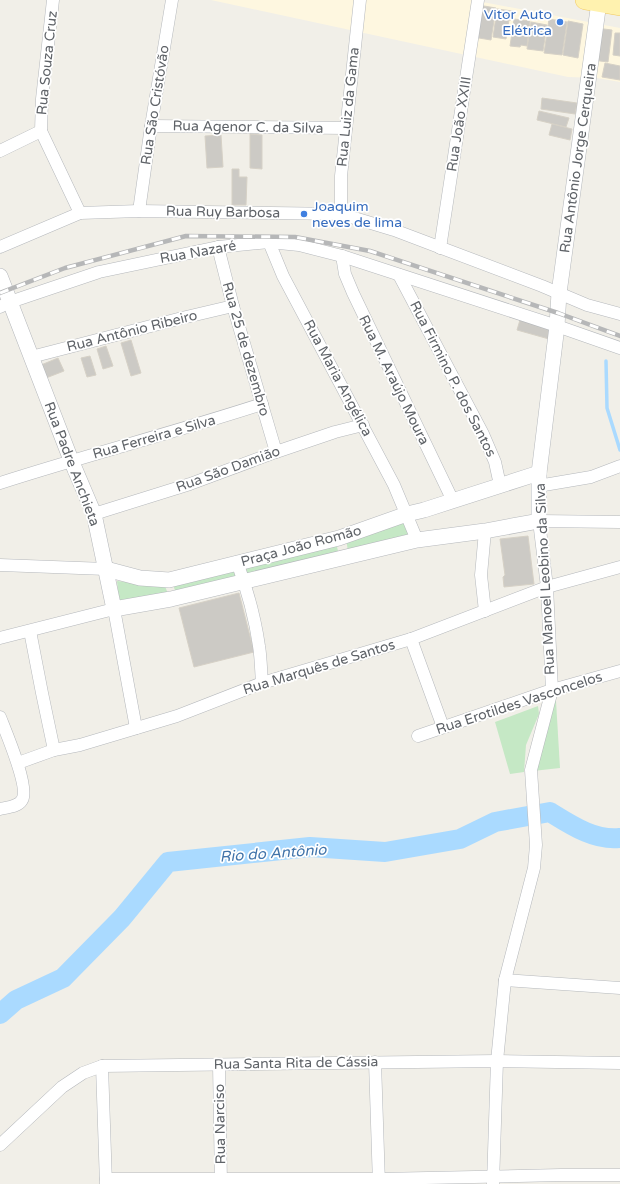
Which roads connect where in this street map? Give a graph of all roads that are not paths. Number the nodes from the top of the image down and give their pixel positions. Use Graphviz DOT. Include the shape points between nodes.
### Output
graph roads {
  1 [pos="53,0"];
  2 [pos="172,0"];
  3 [pos="360,0"];
  4 [pos="478,0"];
  5 [pos="592,1"];
  6 [pos="620,6"];
  7 [pos="151,126"];
  8 [pos="346,128"];
  9 [pos="41,131"];
  10 [pos="0,152"];
  11 [pos="139,211"];
  12 [pos="80,213"];
  13 [pos="341,214"];
  14 [pos="269,242"];
  15 [pos="0,247"];
  16 [pos="218,247"];
  17 [pos="440,248"];
  18 [pos="342,256"];
  19 [pos="0,276"];
  20 [pos="399,276"];
  21 [pos="559,293"];
  22 [pos="5,305"];
  23 [pos="233,306"];
  24 [pos="620,314"];
  25 [pos="557,320"];
  26 [pos="620,348"];
  27 [pos="31,357"];
  28 [pos="262,404"];
  29 [pos="363,425"];
  30 [pos="276,452"];
  31 [pos="71,460"];
  32 [pos="620,466"];
  33 [pos="539,479"];
  34 [pos="0,483"];
  35 [pos="500,485"];
  36 [pos="453,501"];
  37 [pos="94,514"];
  38 [pos="407,514"];
  39 [pos="539,521"];
  40 [pos="620,522"];
  41 [pos="485,531"];
  42 [pos="339,538"];
  43 [pos="417,540"];
  44 [pos="342,557"];
  45 [pos="237,562"];
  46 [pos="0,565"];
  47 [pos="620,567"];
  48 [pos="106,569"];
  49 [pos="169,580"];
  50 [pos="244,581"];
  51 [pos="547,588"];
  52 [pos="171,599"];
  53 [pos="114,609"];
  54 [pos="485,611"];
  55 [pos="30,631"];
  56 [pos="0,638"];
  57 [pos="411,639"];
  58 [pos="620,671"];
  59 [pos="262,683"];
  60 [pos="552,690"];
  61 [pos="0,716"];
  62 [pos="443,727"];
  63 [pos="136,728"];
  64 [pos="418,736"];
  65 [pos="54,750"];
  66 [pos="18,763"];
  67 [pos="0,809"];
  68 [pos="505,980"];
  69 [pos="620,988"];
  70 [pos="497,1061"];
  71 [pos="375,1062"];
  72 [pos="620,1063"];
  73 [pos="219,1064"];
  74 [pos="102,1066"];
  75 [pos="0,1145"];
  76 [pos="620,1175"];
  77 [pos="561,1179"];
  78 [pos="493,1180"];
  79 [pos="106,1181"];
  80 [pos="221,1181"];
  81 [pos="380,1182"];
  1 -- 9 [label="street, Rua Souza Cruz"];
  2 -- 7 [label="street, Rua São Cristóvão"];
  3 -- 8 [label="street, Rua Luiz da Gama"];
  4 -- 17 [label="street, Rua João XXIII"];
  5 -- 6 [label="main road"];
  5 -- 21 [label="street, Rua Antônio Jorge Cerqueira"];
  7 -- 8 [label="street, Rua Agenor C. da Silva"];
  7 -- 11 [label="street, Rua São Cristóvão"];
  8 -- 13 [label="street, Rua Luiz da Gama" via="341,176"];
  9 -- 10 [label="street"];
  9 -- 12 [label="street, Rua Souza Cruz"];
  11 -- 12 [label="street, Rua Ruy Barbosa"];
  11 -- 13 [label="street, Rua Ruy Barbosa"];
  12 -- 15 [label="street, Rua Ruy Barbosa"];
  13 -- 17 [label="street, Rua Ruy Barbosa" via="394,230"];
  14 -- 16 [label="street, Rua Nazaré"];
  14 -- 18 [label="street, Rua Nazaré" via="299,245"];
  14 -- 29 [label="street, Rua Maria Angélica" via="283,276"];
  16 -- 22 [label="street, Rua Nazaré" via="99,272"];
  16 -- 23 [label="street, Rua 25 de dezembro"];
  17 -- 21 [label="street, Rua Ruy Barbosa"];
  18 -- 20 [label="street, Rua Nazaré"];
  18 -- 36 [label="street, Rua M. Araújo Moura" via="345,274 353,294"];
  19 -- 22 [label="street, Rua Padre Anchieta"];
  20 -- 25 [label="street, Rua Nazaré"];
  20 -- 35 [label="street, Rua Firmino P. dos Santos" via="483,434 495,462"];
  21 -- 24 [label="street, Rua Ruy Barbosa"];
  21 -- 25 [label="street, Rua Antônio Jorge Cerqueira"];
  22 -- 27 [label="street, Rua Padre Anchieta"];
  23 -- 27 [label="street, Rua Antônio Ribeiro"];
  23 -- 28 [label="street, Rua 25 de dezembro"];
  25 -- 26 [label="street, Rua Nazaré"];
  25 -- 33 [label="street, Rua Manoel Leobino da Silva"];
  27 -- 31 [label="street, Rua Padre Anchieta"];
  28 -- 30 [label="street, Rua 25 de dezembro"];
  28 -- 31 [label="street, Rua Ferreira e Silva" via="202,424"];
  29 -- 30 [label="street, Rua São Damião"];
  29 -- 38 [label="street, Rua Maria Angélica"];
  30 -- 37 [label="street, Rua São Damião" via="190,484"];
  31 -- 34 [label="street, Rua Ferreira e Silva"];
  31 -- 37 [label="street, Rua Padre Anchieta"];
  32 -- 33 [label="street" via="591,478"];
  33 -- 35 [label="street, Praça João Romão"];
  33 -- 39 [label="street, Rua Manoel Leobino da Silva"];
  35 -- 36 [label="street, Praça João Romão"];
  36 -- 38 [label="street, Praça João Romão"];
  37 -- 48 [label="street, Rua Padre Anchieta"];
  38 -- 42 [label="street, Praça João Romão"];
  38 -- 43 [label="street, Rua Maria Angélica"];
  39 -- 40 [label="street"];
  39 -- 41 [label="street, Praça João Romão"];
  39 -- 51 [label="street, Rua Manoel Leobino da Silva"];
  41 -- 43 [label="street, Praça João Romão"];
  41 -- 54 [label="street" via="481,575"];
  42 -- 44 [label="street"];
  42 -- 45 [label="street, Praça João Romão"];
  43 -- 44 [label="street, Praça João Romão"];
  44 -- 50 [label="street, Praça João Romão"];
  45 -- 49 [label="street, Praça João Romão"];
  45 -- 50 [label="street"];
  46 -- 48 [label="street"];
  47 -- 51 [label="street, Rua Marquês de Santos"];
  48 -- 49 [label="street, Praça João Romão" via="140,578"];
  48 -- 53 [label="street, Rua Padre Anchieta"];
  49 -- 52 [label="street"];
  50 -- 52 [label="street, Praça João Romão"];
  50 -- 59 [label="street" via="258,640"];
  51 -- 54 [label="street, Rua Marquês de Santos"];
  51 -- 60 [label="street, Rua Manoel Leobino da Silva"];
  52 -- 53 [label="street, Praça João Romão"];
  53 -- 55 [label="street"];
  53 -- 63 [label="street, Rua Padre Anchieta"];
  54 -- 57 [label="street, Rua Marquês de Santos"];
  55 -- 56 [label="street"];
  55 -- 65 [label="street"];
  57 -- 59 [label="street, Rua Marquês de Santos"];
  57 -- 62 [label="street"];
  58 -- 60 [label="street, Rua Erotildes Vasconcelos"];
  59 -- 63 [label="street, Rua Marquês de Santos" via="177,716"];
  60 -- 62 [label="street, Rua Erotildes Vasconcelos"];
  60 -- 68 [label="street, Rua Manoel Leobino da Silva" via="530,770 536,845 534,868"];
  61 -- 66 [label="street"];
  62 -- 64 [label="street, Rua Erotildes Vasconcelos"];
  63 -- 65 [label="street, Rua Marquês de Santos"];
  65 -- 66 [label="street, Rua Marquês de Santos"];
  66 -- 67 [label="street" via="24,795 15,806"];
  68 -- 69 [label="street"];
  68 -- 70 [label="street, Rua Manoel Leobino da Silva"];
  70 -- 71 [label="street, Rua Santa Rita de Cássia"];
  70 -- 72 [label="street, Rua Santa Rita de Cássia"];
  70 -- 78 [label="street, Rua Manoel Leobino da Silva"];
  71 -- 73 [label="street, Rua Santa Rita de Cássia"];
  71 -- 81 [label="street"];
  73 -- 74 [label="street, Rua Santa Rita de Cássia"];
  73 -- 80 [label="street, Rua Narciso"];
  74 -- 75 [label="street, Rua Santa Rita de Cássia" via="83,1073 62,1087"];
  74 -- 79 [label="street"];
  76 -- 77 [label="street"];
  77 -- 78 [label="street"];
  78 -- 81 [label="street"];
  79 -- 80 [label="street"];
  80 -- 81 [label="street"];
}
